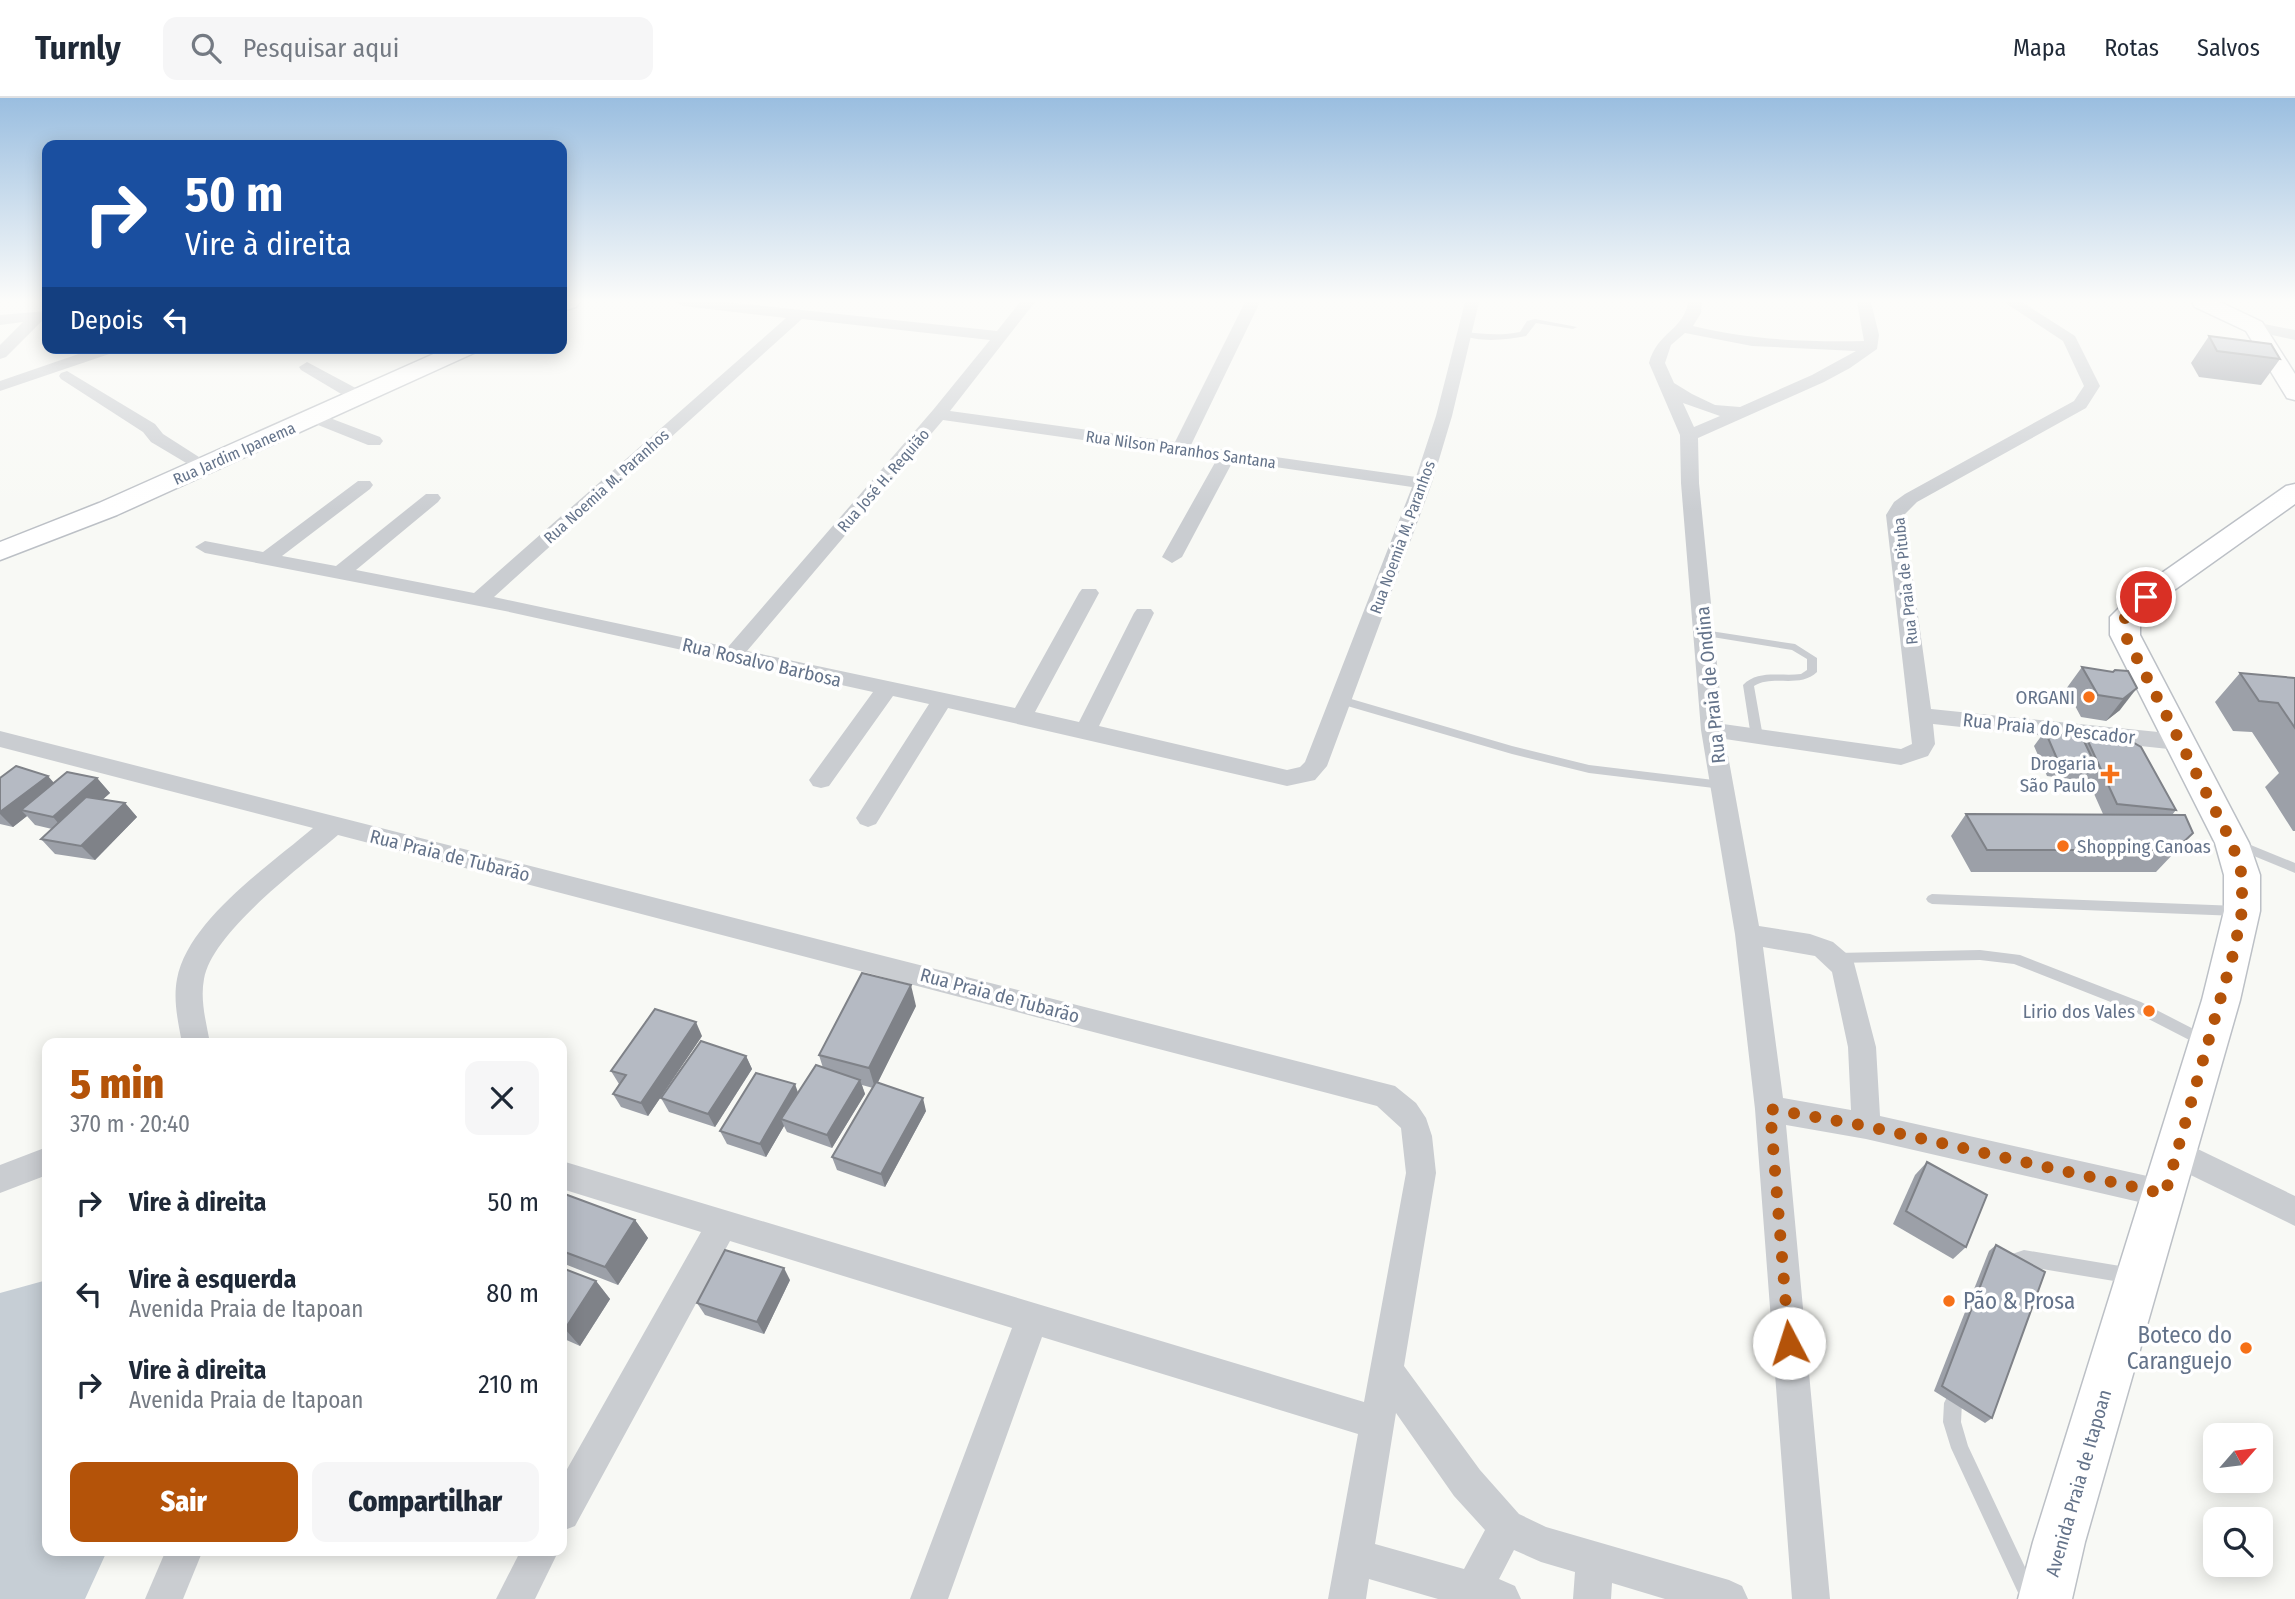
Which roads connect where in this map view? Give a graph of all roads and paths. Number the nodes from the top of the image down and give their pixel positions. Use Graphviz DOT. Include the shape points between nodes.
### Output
graph roads {
  1 [pos="41,372"];
  2 [pos="314,372"];
  3 [pos="413,372"];
  4 [pos="734,372"];
  5 [pos="972,372"];
  6 [pos="1219,372"];
  7 [pos="1455,372"];
  8 [pos="1662,372"];
  9 [pos="1831,372"];
  10 [pos="2085,372"];
  11 [pos="2282,372"];
  12 [pos="67,376"];
  13 [pos="0,386"];
  14 [pos="1670,387"];
  15 [pos="2295,393"];
  16 [pos="359,397"];
  17 [pos="1740,412"];
  18 [pos="939,414"];
  19 [pos="314,417"];
  20 [pos="1689,435"];
  21 [pos="373,441"];
  22 [pos="1180,450"];
  23 [pos="1227,456"];
  24 [pos="213,463"];
  25 [pos="1423,483"];
  26 [pos="365,485"];
  27 [pos="2295,492"];
  28 [pos="432,498"];
  29 [pos="205,547"];
  30 [pos="0,552"];
  31 [pos="1172,558"];
  32 [pos="266,559"];
  33 [pos="340,573"];
  34 [pos="1089,593"];
  35 [pos="478,600"];
  36 [pos="1144,613"];
  37 [pos="1704,633"];
  38 [pos="733,654"];
  39 [pos="886,690"];
  40 [pos="1341,699"];
  41 [pos="941,702"];
  42 [pos="1920,715"];
  43 [pos="1021,718"];
  44 [pos="1712,730"];
  45 [pos="1086,731"];
  46 [pos="1757,737"];
  47 [pos="0,739"];
  48 [pos="2178,741"];
  49 [pos="1315,766"];
  50 [pos="821,780"];
  51 [pos="1722,785"];
  52 [pos="868,818"];
  53 [pos="332,826"];
  54 [pos="2232,843"];
  55 [pos="2295,868"];
  56 [pos="1932,899"];
  57 [pos="2242,911"];
  58 [pos="1748,934"];
  59 [pos="1836,958"];
  60 [pos="195,1038"];
  61 [pos="2209,1043"];
  62 [pos="1770,1109"];
  63 [pos="1866,1126"];
  64 [pos="2177,1153"];
  65 [pos="42,1163"];
  66 [pos="567,1177"];
  67 [pos="0,1179"];
  68 [pos="2165,1194"];
  69 [pos="2295,1212"];
  70 [pos="722,1224"];
  71 [pos="2009,1262"];
  72 [pos="2140,1278"];
  73 [pos="1031,1319"];
  74 [pos="1385,1368"];
  75 [pos="1953,1403"];
  76 [pos="1377,1423"];
  77 [pos="567,1504"];
  78 [pos="1506,1527"];
  79 [pos="182,1556"];
  80 [pos="538,1556"];
  81 [pos="1354,1556"];
  82 [pos="1594,1561"];
  83 [pos="1487,1595"];
  84 [pos="164,1599"];
  85 [pos="515,1599"];
  86 [pos="929,1599"];
  87 [pos="1347,1599"];
  88 [pos="1592,1599"];
  89 [pos="1729,1599"];
  90 [pos="1811,1599"];
  91 [pos="2031,1599"];
  92 [pos="2045,1599"];
  1 -- 13 [label="street"];
  2 -- 16 [label="street"];
  3 -- 16 [label="street, Rua Jardim Ipanema"];
  4 -- 35 [label="street, Rua Noemia M. Paranhos"];
  5 -- 18 [label="street, Rua José H. Requião"];
  6 -- 22 [label="street"];
  7 -- 25 [label="street, Rua Noemia M. Paranhos"];
  8 -- 14 [label="street, Rua Praia de Ondina"];
  9 -- 17 [label="street"];
  10 -- 42 [label="street, Rua Praia de Pituba" via="2092,386 2080,404 1911,498 1895,515"];
  11 -- 15 [label="street"];
  12 -- 24 [label="street" via="149,428 156,438"];
  14 -- 17 [label="street" via="1701,406"];
  14 -- 20 [label="street, Rua Praia de Ondina"];
  16 -- 19 [label="street, Rua Jardim Ipanema"];
  17 -- 20 [label="street"];
  18 -- 22 [label="street, Rua Nilson Paranhos Santana"];
  18 -- 38 [label="street, Rua José H. Requião"];
  19 -- 21 [label="street"];
  19 -- 24 [label="street, Rua Jardim Ipanema"];
  20 -- 37 [label="street, Rua Praia de Ondina"];
  22 -- 23 [label="street, Rua Nilson Paranhos Santana"];
  23 -- 25 [label="street, Rua Nilson Paranhos Santana"];
  23 -- 31 [label="street"];
  24 -- 30 [label="street, Rua Jardim Ipanema"];
  25 -- 40 [label="street, Rua Noemia M. Paranhos"];
  26 -- 32 [label="street"];
  27 -- 48 [label="street, Avenida Praia de Itapoan" via="2146,597 2125,617 2125,635"];
  28 -- 33 [label="street"];
  29 -- 32 [label="street, Rua Rosalvo Barbosa"];
  32 -- 33 [label="street, Rua Rosalvo Barbosa"];
  33 -- 35 [label="street, Rua Rosalvo Barbosa"];
  34 -- 43 [label="street"];
  35 -- 38 [label="street, Rua Rosalvo Barbosa"];
  36 -- 45 [label="street"];
  37 -- 44 [label="street, Rua Praia de Ondina"];
  37 -- 46 [label="lane" via="1795,647 1812,658 1812,672 1806,678 1763,678 1748,685"];
  38 -- 39 [label="street, Rua Rosalvo Barbosa"];
  39 -- 41 [label="street, Rua Rosalvo Barbosa"];
  39 -- 50 [label="street"];
  40 -- 49 [label="street, Rua Noemia M. Paranhos"];
  40 -- 51 [label="lane" via="1589,769"];
  41 -- 43 [label="street, Rua Rosalvo Barbosa"];
  41 -- 52 [label="street"];
  42 -- 46 [label="street, Rua Praia de Pituba" via="1922,750 1901,757"];
  42 -- 48 [label="street, Rua Praia do Pescador"];
  43 -- 45 [label="street, Rua Rosalvo Barbosa"];
  44 -- 46 [label="street, Rua Praia de Pituba"];
  44 -- 51 [label="street, Rua Praia de Ondina"];
  45 -- 49 [label="street, Rua Rosalvo Barbosa" via="1287,778 1307,774"];
  47 -- 53 [label="street, Rua Praia de Tubarão"];
  48 -- 54 [label="street, Avenida Praia de Itapoan"];
  51 -- 58 [label="street, Rua Praia de Ondina"];
  53 -- 60 [label="street" via="210,940 193,969 189,995"];
  53 -- 74 [label="street, Rua Praia de Tubarão" via="1385,1095 1403,1107 1417,1125 1421,1173"];
  54 -- 55 [label="lane"];
  54 -- 57 [label="street, Avenida Praia de Itapoan" via="2242,875"];
  56 -- 57 [label="lane"];
  57 -- 61 [label="street, Avenida Praia de Itapoan"];
  58 -- 59 [label="street" via="1810,944"];
  58 -- 62 [label="street"];
  59 -- 61 [label="lane" via="1980,955 2015,959 2136,1006"];
  59 -- 63 [label="street" via="1844,967 1862,1047"];
  61 -- 64 [label="street, Avenida Praia de Itapoan"];
  62 -- 63 [label="street"];
  62 -- 90 [label="street"];
  63 -- 68 [label="street"];
  64 -- 68 [label="street, Avenida Praia de Itapoan"];
  64 -- 69 [label="street"];
  65 -- 67 [label="street"];
  66 -- 70 [label="street"];
  68 -- 72 [label="street, Avenida Praia de Itapoan"];
  70 -- 73 [label="street"];
  70 -- 77 [label="street"];
  71 -- 72 [label="lane" via="2024,1258"];
  72 -- 92 [label="street, Avenida Praia de Itapoan"];
  73 -- 76 [label="street"];
  73 -- 86 [label="street"];
  74 -- 76 [label="street, Rua Praia de Tubarão"];
  74 -- 78 [label="street" via="1467,1483"];
  75 -- 91 [label="lane" via="1952,1422 1960,1448"];
  76 -- 81 [label="street, Rua Praia de Tubarão"];
  78 -- 82 [label="street"];
  78 -- 83 [label="street"];
  79 -- 84 [label="street"];
  80 -- 85 [label="street"];
  81 -- 83 [label="street"];
  81 -- 87 [label="street, Rua Praia de Tubarão"];
  82 -- 88 [label="street"];
  82 -- 89 [label="street"];
}
